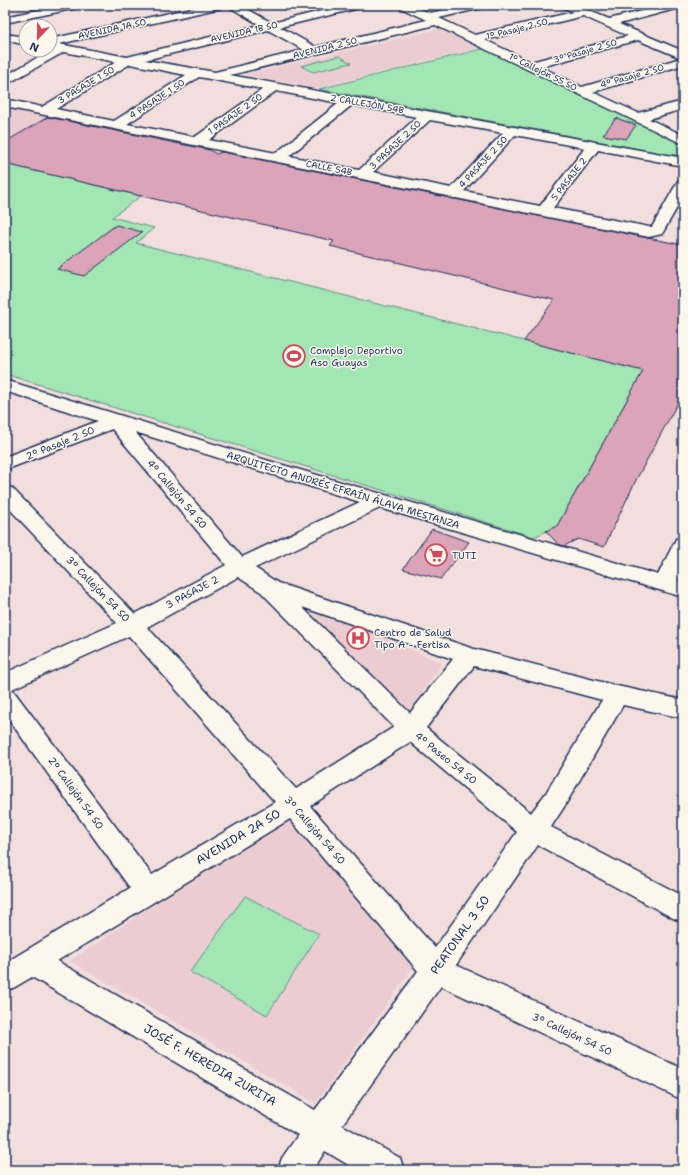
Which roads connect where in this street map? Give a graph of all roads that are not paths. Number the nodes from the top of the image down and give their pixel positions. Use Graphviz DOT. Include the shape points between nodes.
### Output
graph roads {
  1 [pos="76,5"];
  2 [pos="221,5"];
  3 [pos="232,5"];
  4 [pos="253,5"];
  5 [pos="360,5"];
  6 [pos="403,5"];
  7 [pos="482,5"];
  8 [pos="566,5"];
  9 [pos="679,5"];
  10 [pos="583,12"];
  11 [pos="433,19"];
  12 [pos="5,20"];
  13 [pos="286,22"];
  14 [pos="608,23"];
  15 [pos="270,26"];
  16 [pos="299,30"];
  17 [pos="639,36"];
  18 [pos="5,37"];
  19 [pos="18,39"];
  20 [pos="474,39"];
  21 [pos="677,39"];
  22 [pos="58,40"];
  23 [pos="658,44"];
  24 [pos="316,46"];
  25 [pos="58,47"];
  26 [pos="63,48"];
  27 [pos="683,55"];
  28 [pos="128,60"];
  29 [pos="683,61"];
  30 [pos="531,66"];
  31 [pos="198,73"];
  32 [pos="213,76"];
  33 [pos="5,81"];
  34 [pos="274,87"];
  35 [pos="581,90"];
  36 [pos="349,101"];
  37 [pos="5,103"];
  38 [pos="683,105"];
  39 [pos="44,111"];
  40 [pos="427,115"];
  41 [pos="637,118"];
  42 [pos="116,125"];
  43 [pos="512,131"];
  44 [pos="683,140"];
  45 [pos="197,142"];
  46 [pos="594,146"];
  47 [pos="278,158"];
  48 [pos="683,162"];
  49 [pos="362,175"];
  50 [pos="683,184"];
  51 [pos="454,194"];
  52 [pos="543,212"];
  53 [pos="5,385"];
  54 [pos="115,421"];
  55 [pos="5,464"];
  56 [pos="5,492"];
  57 [pos="378,501"];
  58 [pos="683,544"];
  59 [pos="239,567"];
  60 [pos="269,587"];
  61 [pos="674,587"];
  62 [pos="132,625"];
  63 [pos="469,656"];
  64 [pos="5,684"];
  65 [pos="617,695"];
  66 [pos="5,696"];
  67 [pos="683,709"];
  68 [pos="411,730"];
  69 [pos="293,804"];
  70 [pos="534,830"];
  71 [pos="148,891"];
  72 [pos="683,910"];
  73 [pos="31,961"];
  74 [pos="436,970"];
  75 [pos="5,978"];
  76 [pos="683,1085"];
  77 [pos="320,1129"];
  78 [pos="294,1170"];
  79 [pos="388,1170"];
  1 -- 12 [label="street"];
  2 -- 22 [label="street, AVENIDA 1A SO"];
  3 -- 15 [label="street"];
  4 -- 13 [label="street"];
  5 -- 13 [label="street, AVENIDA 1B SO"];
  6 -- 11 [label="street, 1º Callejón 55 SO"];
  7 -- 11 [label="street, AVENIDA 2 SO"];
  8 -- 10 [label="street"];
  9 -- 14 [label="street"];
  10 -- 14 [label="street"];
  10 -- 20 [label="street, 1º Pasaje 2 SO"];
  11 -- 20 [label="street, 1º Callejón 55 SO"];
  11 -- 24 [label="street, AVENIDA 2 SO" via="331,47"];
  13 -- 15 [label="street, AVENIDA 1B SO"];
  13 -- 16 [label="street"];
  14 -- 17 [label="street"];
  15 -- 24 [label="street"];
  15 -- 28 [label="street, AVENIDA 1B SO"];
  17 -- 23 [label="street"];
  17 -- 30 [label="street, 3º Pasaje 2 SO"];
  18 -- 19 [label="street"];
  20 -- 30 [label="street, 1º Callejón 55 SO"];
  21 -- 23 [label="street"];
  23 -- 27 [label="street"];
  24 -- 32 [label="street, AVENIDA 2 SO"];
  25 -- 26 [label="street, 2 CALLEJÓN 54B"];
  26 -- 28 [label="street, 2 CALLEJÓN 54B"];
  26 -- 33 [label="street"];
  28 -- 31 [label="street, 2 CALLEJÓN 54B"];
  28 -- 39 [label="street, 3 PASAJE 1 SO"];
  29 -- 35 [label="street, 4º Pasaje 2 SO"];
  30 -- 35 [label="street, 1º Callejón 55 SO"];
  31 -- 32 [label="street, 2 CALLEJÓN 54B"];
  31 -- 42 [label="street, 4 PASAJE 1 SO"];
  32 -- 34 [label="street, 2 CALLEJÓN 54B"];
  34 -- 36 [label="street, 2 CALLEJÓN 54B"];
  34 -- 45 [label="street, 1 PASAJE 2 SO"];
  35 -- 41 [label="street, 1º Callejón 55 SO"];
  36 -- 40 [label="street, 2 CALLEJÓN 54B"];
  36 -- 47 [label="street"];
  37 -- 39 [label="street, CALLE 54B"];
  38 -- 41 [label="street"];
  39 -- 42 [label="street, CALLE 54B"];
  40 -- 43 [label="street, 2 CALLEJÓN 54B"];
  40 -- 49 [label="street, 3 PASAJE 2 SO"];
  41 -- 44 [label="street, 1º Callejón 55 SO"];
  42 -- 45 [label="street, CALLE 54B"];
  43 -- 46 [label="street, 2 CALLEJÓN 54B"];
  43 -- 51 [label="street, 4 PASAJE 2 SO"];
  45 -- 47 [label="street, CALLE 54B"];
  46 -- 48 [label="street, 2 CALLEJÓN 54B"];
  46 -- 52 [label="street, 5 PASAJE 2"];
  47 -- 49 [label="street, CALLE 54B"];
  49 -- 51 [label="street, CALLE 54B"];
  50 -- 52 [label="street, CALLE 54B" via="657,231 653,232"];
  51 -- 52 [label="street, CALLE 54B"];
  53 -- 54 [label="street, ARQUITECTO ANDRÉS EFRAÍN ÁLAVA MESTANZA"];
  54 -- 55 [label="street, 2º Pasaje 2 SO"];
  54 -- 57 [label="street, ARQUITECTO ANDRÉS EFRAÍN ÁLAVA MESTANZA"];
  54 -- 59 [label="street, 4º Callejón 54 SO"];
  56 -- 62 [label="street, 3º Callejón 54 SO"];
  57 -- 59 [label="street, 3 PASAJE 2"];
  57 -- 61 [label="street, ARQUITECTO ANDRÉS EFRAÍN ÁLAVA MESTANZA"];
  58 -- 61 [label="street"];
  59 -- 60 [label="street, 4º Paseo 54 SO"];
  59 -- 62 [label="street, 3 PASAJE 2"];
  60 -- 63 [label="street"];
  60 -- 68 [label="street, 4º Paseo 54 SO"];
  62 -- 64 [label="street, 3 PASAJE 2"];
  62 -- 69 [label="street, 3º Callejón 54 SO"];
  63 -- 65 [label="street"];
  63 -- 68 [label="street, AVENIDA 2A SO"];
  65 -- 67 [label="street"];
  65 -- 70 [label="street, PEATONAL 3 SO" via="555,800"];
  66 -- 71 [label="street, 2º Callejón 54 SO"];
  68 -- 69 [label="street, AVENIDA 2A SO"];
  68 -- 70 [label="street, 4º Paseo 54 SO"];
  69 -- 71 [label="street, AVENIDA 2A SO"];
  69 -- 74 [label="street, 3º Callejón 54 SO"];
  70 -- 72 [label="street, 4º Paseo 54 SO"];
  70 -- 74 [label="street, PEATONAL 3 SO"];
  71 -- 73 [label="street, AVENIDA 2A SO"];
  73 -- 75 [label="street, AVENIDA 2A SO"];
  73 -- 77 [label="street, JOSÉ F. HEREDIA ZURITA"];
  74 -- 76 [label="street, 3º Callejón 54 SO"];
  74 -- 77 [label="street, PEATONAL 3 SO"];
  77 -- 78 [label="street, PEATONAL 3 SO"];
  77 -- 79 [label="street, JOSÉ F. HEREDIA ZURITA"];
}
